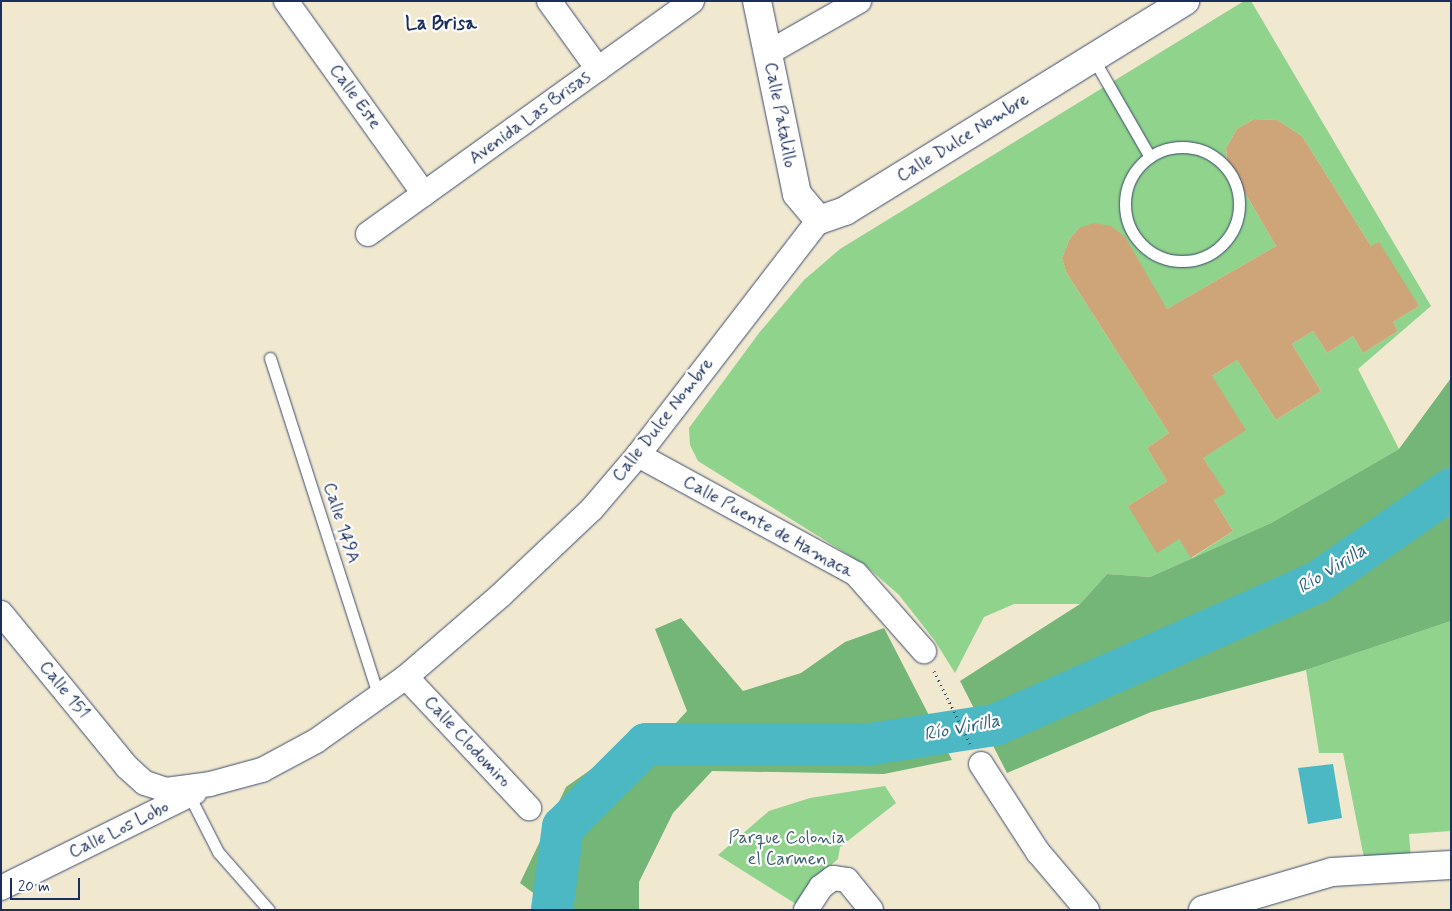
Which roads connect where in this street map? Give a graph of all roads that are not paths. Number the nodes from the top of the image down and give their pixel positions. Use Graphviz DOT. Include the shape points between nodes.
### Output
graph roads {
  1 [pos="286,1"];
  2 [pos="549,1"];
  3 [pos="692,1"];
  4 [pos="757,1"];
  5 [pos="859,1"];
  6 [pos="1185,1"];
  7 [pos="768,53"];
  8 [pos="1093,58"];
  9 [pos="598,69"];
  10 [pos="1150,157"];
  11 [pos="424,194"];
  12 [pos="818,220"];
  13 [pos="368,234"];
  14 [pos="270,358"];
  15 [pos="638,455"];
  16 [pos="1,613"];
  17 [pos="924,651"];
  18 [pos="406,677"];
  19 [pos="379,698"];
  20 [pos="981,764"];
  21 [pos="126,767"];
  22 [pos="210,784"];
  23 [pos="188,796"];
  24 [pos="529,808"];
  25 [pos="1451,865"];
  26 [pos="1,888"];
  27 [pos="269,910"];
  28 [pos="806,910"];
  29 [pos="871,910"];
  30 [pos="1087,910"];
  31 [pos="1203,910"];
  1 -- 11 [label="street, Calle Este"];
  2 -- 9 [label="street"];
  3 -- 9 [label="street, Avenida Las Brisas"];
  4 -- 7 [label="street, Calle Patalillo"];
  5 -- 7 [label="street"];
  6 -- 8 [label="street, Calle Dulce Nombre"];
  7 -- 12 [label="street, Calle Patalillo" via="796,194"];
  8 -- 10 [label="lane"];
  8 -- 12 [label="street, Calle Dulce Nombre" via="845,211"];
  9 -- 11 [label="street, Avenida Las Brisas"];
  10 -- 10 [label="lane" via="1129,181 1124,200 1126,218 1133,235 1145,249 1170,260 1197,260 1213,252 1227,240 1236,224 1239,204 1236,185 1227,168 1212,155 1194,148 1175,148"];
  11 -- 13 [label="street, Avenida Las Brisas"];
  12 -- 15 [label="street, Calle Dulce Nombre"];
  14 -- 19 [label="lane, Calle 149A"];
  15 -- 17 [label="street, Calle Puente de Hamaca" via="856,574"];
  15 -- 18 [label="street, Calle Dulce Nombre" via="592,509 501,595"];
  16 -- 21 [label="street, Calle 151"];
  18 -- 19 [label="street, Calle Dulce Nombre"];
  18 -- 24 [label="street, Calle Clodomiro"];
  19 -- 22 [label="street, Calle Dulce Nombre" via="316,741 262,770"];
  20 -- 30 [label="street" via="1038,852"];
  21 -- 22 [label="street, Calle Dulce Nombre" via="145,783 166,790"];
  22 -- 23 [label="street, Calle Los Lobo"];
  23 -- 26 [label="street, Calle Los Lobo"];
  23 -- 27 [label="lane" via="218,852"];
  25 -- 31 [label="street" via="1332,872"];
  28 -- 29 [label="street" via="821,887 833,878 847,880"];
}
